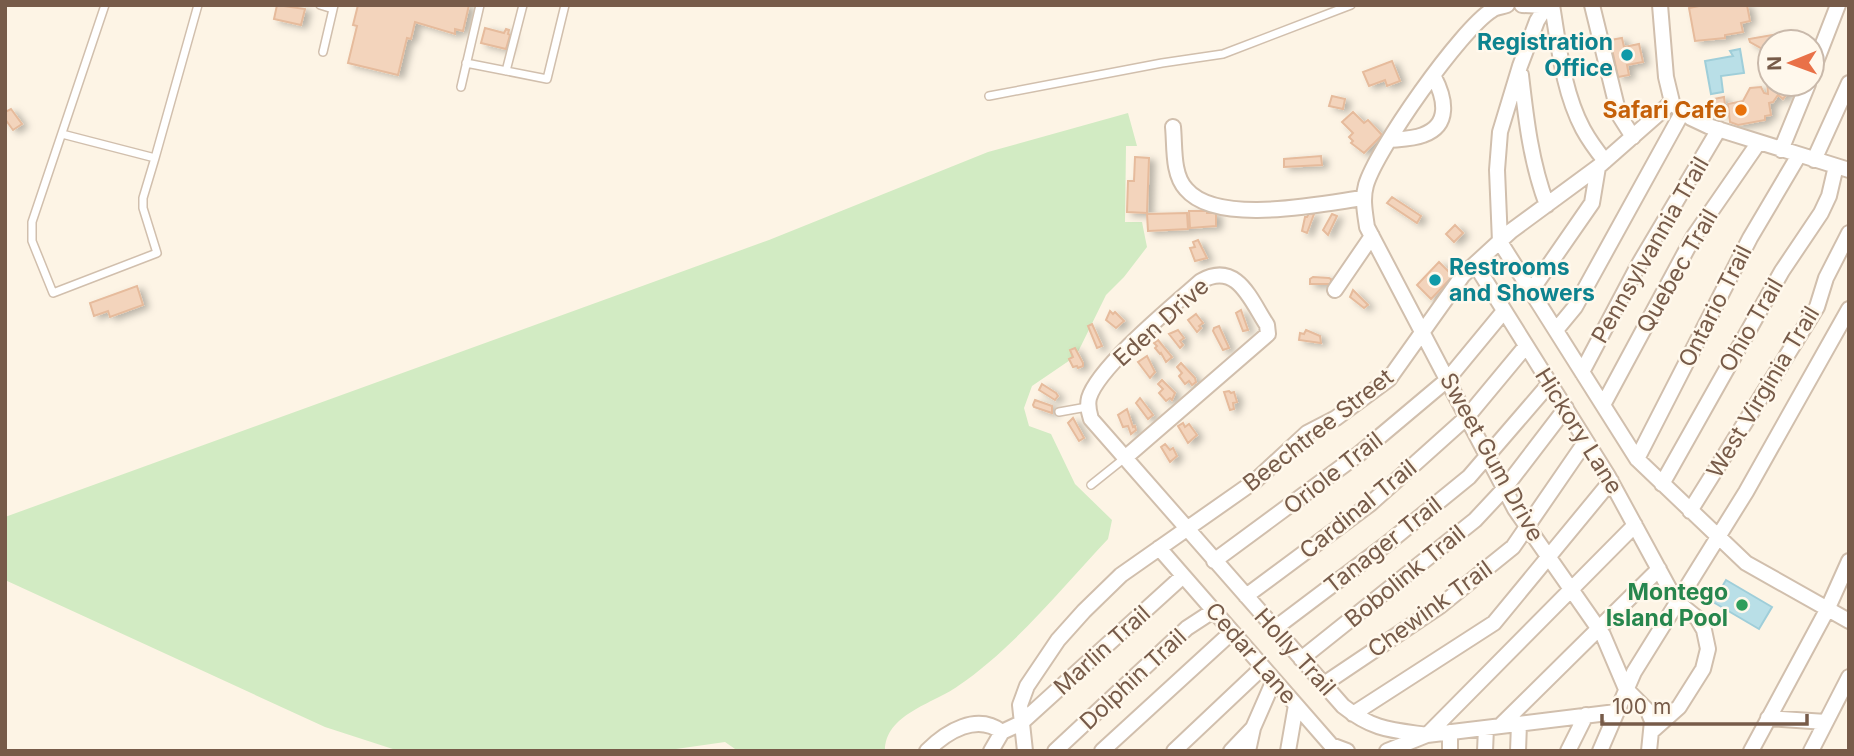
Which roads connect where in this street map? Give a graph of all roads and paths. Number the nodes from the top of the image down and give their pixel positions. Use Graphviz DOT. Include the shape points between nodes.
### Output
graph roads {
  1 [pos="105,5"];
  2 [pos="198,5"];
  3 [pos="320,5"];
  4 [pos="480,5"];
  5 [pos="523,5"];
  6 [pos="565,5"];
  7 [pos="1351,5"];
  8 [pos="1507,5"];
  9 [pos="1522,5"];
  10 [pos="1592,5"];
  11 [pos="1660,5"];
  12 [pos="1838,5"];
  13 [pos="1548,6"];
  14 [pos="334,7"];
  15 [pos="1826,36"];
  16 [pos="323,52"];
  17 [pos="466,63"];
  18 [pos="1520,66"];
  19 [pos="506,71"];
  20 [pos="1433,78"];
  21 [pos="1849,83"];
  22 [pos="461,87"];
  23 [pos="989,96"];
  24 [pos="1802,98"];
  25 [pos="1677,108"];
  26 [pos="1173,127"];
  27 [pos="1719,129"];
  28 [pos="62,134"];
  29 [pos="1633,136"];
  30 [pos="1389,140"];
  31 [pos="1759,142"];
  32 [pos="1782,150"];
  33 [pos="1799,155"];
  34 [pos="155,158"];
  35 [pos="1814,160"];
  36 [pos="1601,164"];
  37 [pos="1842,168"];
  38 [pos="1363,198"];
  39 [pos="1547,205"];
  40 [pos="1849,233"];
  41 [pos="1372,236"];
  42 [pos="1500,242"];
  43 [pos="1475,264"];
  44 [pos="1335,290"];
  45 [pos="1531,291"];
  46 [pos="1849,309"];
  47 [pos="1504,311"];
  48 [pos="1556,330"];
  49 [pos="1422,332"];
  50 [pos="1527,346"];
  51 [pos="1582,372"];
  52 [pos="1447,380"];
  53 [pos="1550,383"];
  54 [pos="1602,405"];
  55 [pos="1087,407"];
  56 [pos="1566,408"];
  57 [pos="1059,412"];
  58 [pos="1467,417"];
  59 [pos="1586,441"];
  60 [pos="1487,456"];
  61 [pos="1126,457"];
  62 [pos="1637,459"];
  63 [pos="1611,481"];
  64 [pos="1662,484"];
  65 [pos="1091,485"];
  66 [pos="1504,489"];
  67 [pos="1690,511"];
  68 [pos="1526,525"];
  69 [pos="1635,525"];
  70 [pos="1186,529"];
  71 [pos="1717,537"];
  72 [pos="1159,548"];
  73 [pos="1549,557"];
  74 [pos="1214,561"];
  75 [pos="1849,562"];
  76 [pos="1659,569"];
  77 [pos="1183,576"];
  78 [pos="1572,591"];
  79 [pos="1246,596"];
  80 [pos="1676,601"];
  81 [pos="1826,610"];
  82 [pos="1213,611"];
  83 [pos="1849,621"];
  84 [pos="1598,628"];
  85 [pos="1274,629"];
  86 [pos="1232,632"];
  87 [pos="1301,659"];
  88 [pos="1263,667"];
  89 [pos="1849,677"];
  90 [pos="1274,680"];
  91 [pos="1324,684"];
  92 [pos="1626,689"];
  93 [pos="1296,705"];
  94 [pos="1616,712"];
  95 [pos="1353,714"];
  96 [pos="1586,715"];
  97 [pos="1768,718"];
  98 [pos="1826,722"];
  99 [pos="1021,723"];
  100 [pos="1519,724"];
  101 [pos="1493,727"];
  102 [pos="1253,728"];
  103 [pos="1652,731"];
  104 [pos="1002,732"];
  105 [pos="1450,732"];
  106 [pos="1420,742"];
  107 [pos="1339,749"];
  108 [pos="927,751"];
  109 [pos="990,751"];
  110 [pos="1025,751"];
  111 [pos="1055,751"];
  112 [pos="1102,751"];
  113 [pos="1174,751"];
  114 [pos="1231,751"];
  115 [pos="1248,751"];
  116 [pos="1288,751"];
  117 [pos="1387,751"];
  118 [pos="1450,751"];
  119 [pos="1485,751"];
  120 [pos="1518,751"];
  121 [pos="1568,751"];
  122 [pos="1600,751"];
  123 [pos="1649,751"];
  124 [pos="1751,751"];
  125 [pos="1811,751"];
  1 -- 28 [label="lane"];
  2 -- 34 [label="lane"];
  3 -- 14 [label="lane"];
  4 -- 17 [label="lane"];
  5 -- 19 [label="lane"];
  6 -- 19 [label="lane" via="547,79"];
  7 -- 23 [label="lane" via="1223,54"];
  8 -- 20 [label="street" via="1493,9 1468,32"];
  9 -- 13 [label="street"];
  10 -- 29 [label="street" via="1619,115"];
  11 -- 25 [label="street" via="1666,77"];
  12 -- 15 [label="street"];
  13 -- 18 [label="street"];
  13 -- 36 [label="street" via="1575,113"];
  14 -- 16 [label="lane"];
  17 -- 19 [label="lane"];
  17 -- 22 [label="lane"];
  18 -- 39 [label="street" via="1528,132"];
  18 -- 42 [label="street" via="1500,132"];
  20 -- 30 [label="street"];
  20 -- 30 [label="street" via="1443,93 1444,106 1436,127 1423,135"];
  21 -- 35 [label="street"];
  24 -- 32 [label="street"];
  25 -- 27 [label="street"];
  25 -- 29 [label="street, Beechtree Street"];
  25 -- 48 [label="street" via="1575,307"];
  26 -- 38 [label="street" via="1178,174 1186,190 1204,201 1228,209 1272,210"];
  27 -- 31 [label="street"];
  27 -- 51 [label="street, Pennsylvannia Trail"];
  28 -- 34 [label="lane"];
  28 -- 34 [label="lane" via="30,231 53,293 157,253 143,208"];
  29 -- 36 [label="street, Beechtree Street"];
  30 -- 38 [label="street" via="1375,162"];
  31 -- 32 [label="street"];
  31 -- 54 [label="street, Quebec Trail" via="1694,236"];
  32 -- 33 [label="street"];
  33 -- 35 [label="street"];
  33 -- 62 [label="street, Ontario Trail" via="1749,238"];
  35 -- 37 [label="street"];
  36 -- 39 [label="street, Beechtree Street"];
  36 -- 45 [label="street" via="1591,203"];
  37 -- 64 [label="street, Ohio Trail" via="1821,213 1782,271"];
  38 -- 41 [label="street, Sweet Gum Drive"];
  39 -- 42 [label="street, Beechtree Street"];
  40 -- 67 [label="street, West Virginia Trail" via="1832,263 1817,307"];
  41 -- 44 [label="street"];
  41 -- 49 [label="street, Sweet Gum Drive"];
  42 -- 43 [label="street, Beechtree Street"];
  42 -- 45 [label="street"];
  43 -- 47 [label="street, Hickory Lane"];
  43 -- 49 [label="street, Beechtree Street"];
  45 -- 48 [label="street"];
  46 -- 71 [label="street"];
  47 -- 50 [label="street, Hickory Lane"];
  47 -- 52 [label="street, Oriole Trail"];
  48 -- 51 [label="street"];
  49 -- 52 [label="street, Sweet Gum Drive"];
  49 -- 70 [label="street, Beechtree Street" via="1389,379 1307,433 1255,481"];
  50 -- 53 [label="street, Hickory Lane"];
  50 -- 58 [label="street, Cardinal Trail"];
  51 -- 54 [label="street"];
  52 -- 58 [label="street, Sweet Gum Drive"];
  52 -- 74 [label="street, Oriole Trail" via="1359,454"];
  53 -- 56 [label="street, Hickory Lane"];
  53 -- 60 [label="street, Tanager Trail"];
  54 -- 62 [label="street"];
  55 -- 57 [label="lane"];
  55 -- 61 [label="street" via="1091,419"];
  55 -- 61 [label="street, Eden Drive" via="1098,382 1175,303 1213,274 1235,278 1267,325 1268,334"];
  56 -- 59 [label="street, Hickory Lane"];
  56 -- 66 [label="street, Bobolink Trail"];
  58 -- 60 [label="street, Sweet Gum Drive"];
  58 -- 79 [label="street, Cardinal Trail" via="1370,504"];
  59 -- 63 [label="street, Hickory Lane"];
  59 -- 68 [label="street, Chewink Trail"];
  60 -- 66 [label="street, Sweet Gum Drive"];
  60 -- 85 [label="street, Tanager Trail" via="1469,477 1398,535"];
  61 -- 65 [label="lane"];
  61 -- 70 [label="street"];
  62 -- 64 [label="street"];
  63 -- 69 [label="street, Hickory Lane"];
  63 -- 73 [label="street"];
  64 -- 67 [label="street"];
  66 -- 68 [label="street, Sweet Gum Drive"];
  66 -- 87 [label="street, Bobolink Trail" via="1475,520"];
  67 -- 71 [label="street"];
  68 -- 73 [label="street, Sweet Gum Drive"];
  68 -- 91 [label="street, Chewink Trail" via="1513,547 1478,577"];
  69 -- 76 [label="street, Hickory Lane"];
  69 -- 78 [label="street"];
  70 -- 72 [label="street, Beechtree Street"];
  70 -- 74 [label="street, Holly Trail"];
  71 -- 80 [label="street"];
  71 -- 81 [label="street" via="1746,564"];
  72 -- 77 [label="street, Cedar Lane"];
  72 -- 99 [label="street, Beechtree Street" via="1121,575 1058,640 1027,686 1020,705"];
  73 -- 78 [label="street, Sweet Gum Drive"];
  73 -- 95 [label="street" via="1493,623"];
  74 -- 79 [label="street, Holly Trail"];
  75 -- 81 [label="street"];
  76 -- 80 [label="street, Hickory Lane"];
  76 -- 84 [label="street"];
  77 -- 82 [label="street, Cedar Lane"];
  77 -- 99 [label="street, Marlin Trail"];
  78 -- 84 [label="street, Sweet Gum Drive"];
  78 -- 106 [label="street"];
  79 -- 85 [label="street, Holly Trail"];
  80 -- 92 [label="street"];
  80 -- 103 [label="street, Hickory Lane" via="1697,618 1708,649 1703,669 1679,707"];
  81 -- 83 [label="street"];
  81 -- 97 [label="street"];
  82 -- 86 [label="street, Cedar Lane"];
  82 -- 111 [label="street, Dolphin Trail" via="1187,628"];
  84 -- 92 [label="street, Sweet Gum Drive"];
  84 -- 101 [label="street"];
  85 -- 87 [label="street, Holly Trail"];
  86 -- 88 [label="street, Cedar Lane"];
  86 -- 112 [label="street"];
  87 -- 91 [label="street, Holly Trail"];
  88 -- 90 [label="street, Cedar Lane"];
  88 -- 113 [label="street"];
  89 -- 98 [label="street"];
  90 -- 93 [label="street, Cedar Lane"];
  90 -- 102 [label="street"];
  91 -- 95 [label="street, Holly Trail"];
  92 -- 94 [label="street"];
  92 -- 103 [label="street, Sweet Gum Drive" via="1648,711"];
  93 -- 107 [label="street, Cedar Lane"];
  93 -- 116 [label="street"];
  94 -- 96 [label="street"];
  94 -- 122 [label="street"];
  95 -- 106 [label="street, Holly Trail"];
  96 -- 100 [label="street"];
  96 -- 121 [label="street"];
  97 -- 98 [label="street"];
  97 -- 124 [label="street"];
  98 -- 125 [label="street"];
  99 -- 104 [label="street, Marlin Trail"];
  99 -- 110 [label="street, Beechtree Street"];
  100 -- 101 [label="street"];
  100 -- 120 [label="street"];
  101 -- 105 [label="street"];
  101 -- 119 [label="street"];
  102 -- 114 [label="street"];
  102 -- 115 [label="street"];
  103 -- 123 [label="street"];
  104 -- 108 [label="street" via="986,722 969,723"];
  104 -- 109 [label="street"];
  105 -- 106 [label="street"];
  105 -- 118 [label="street"];
  106 -- 117 [label="street"];
}
